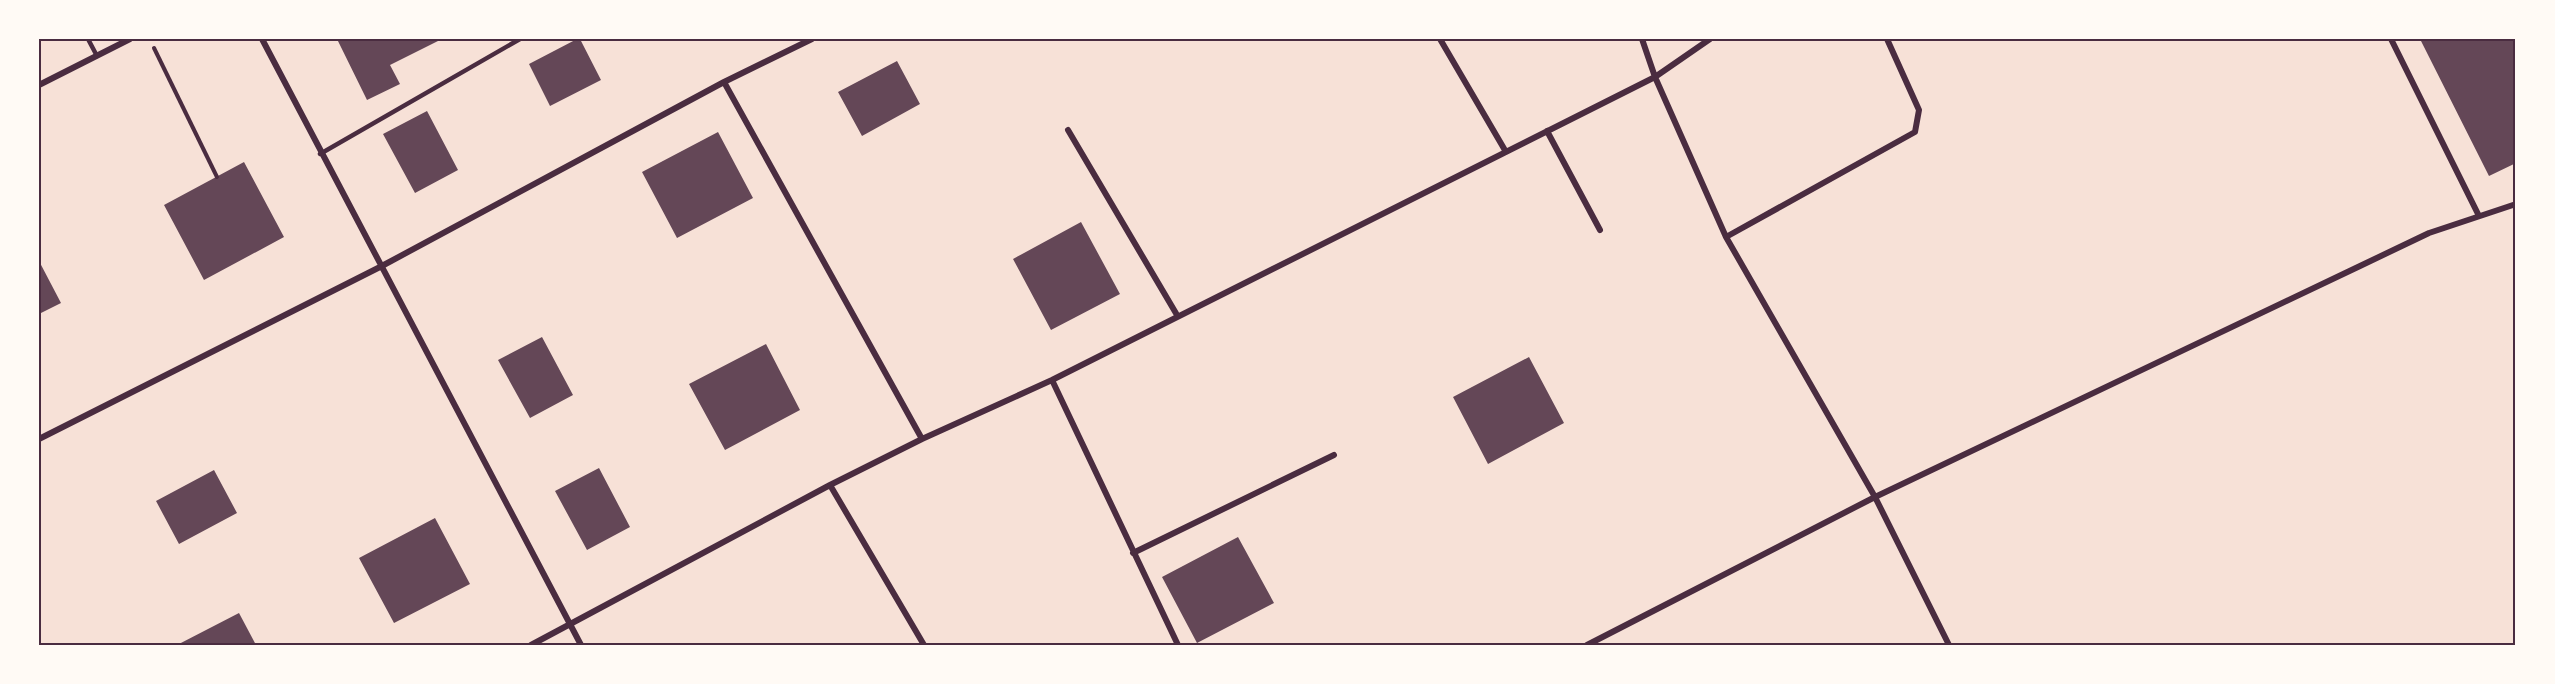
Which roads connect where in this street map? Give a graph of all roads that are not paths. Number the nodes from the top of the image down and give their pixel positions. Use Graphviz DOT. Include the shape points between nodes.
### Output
graph roads {
  1 [pos="88,39"];
  2 [pos="130,39"];
  3 [pos="262,39"];
  4 [pos="520,39"];
  5 [pos="812,39"];
  6 [pos="1440,39"];
  7 [pos="1642,39"];
  8 [pos="1710,39"];
  9 [pos="1887,39"];
  10 [pos="2391,39"];
  11 [pos="97,56"];
  12 [pos="1655,77"];
  13 [pos="724,82"];
  14 [pos="39,85"];
  15 [pos="1068,130"];
  16 [pos="1547,131"];
  17 [pos="1506,152"];
  18 [pos="320,154"];
  19 [pos="2516,204"];
  20 [pos="2480,216"];
  21 [pos="1600,230"];
  22 [pos="1726,237"];
  23 [pos="380,267"];
  24 [pos="1177,315"];
  25 [pos="1052,380"];
  26 [pos="39,438"];
  27 [pos="922,439"];
  28 [pos="1334,455"];
  29 [pos="830,485"];
  30 [pos="1875,497"];
  31 [pos="1133,553"];
  32 [pos="570,624"];
  33 [pos="531,645"];
  34 [pos="581,645"];
  35 [pos="924,645"];
  36 [pos="1178,645"];
  37 [pos="1587,645"];
  38 [pos="1949,645"];
  1 -- 11 [label="lane"];
  2 -- 11 [label="street"];
  3 -- 18 [label="street"];
  4 -- 18 [label="lane"];
  5 -- 13 [label="street"];
  6 -- 17 [label="street"];
  7 -- 12 [label="street"];
  8 -- 12 [label="street"];
  9 -- 22 [label="street" via="1919,110 1915,132"];
  10 -- 20 [label="street"];
  11 -- 14 [label="street"];
  12 -- 16 [label="street"];
  12 -- 22 [label="street"];
  13 -- 23 [label="street"];
  13 -- 27 [label="street"];
  15 -- 24 [label="street"];
  16 -- 17 [label="street"];
  16 -- 21 [label="street"];
  17 -- 24 [label="street"];
  18 -- 23 [label="street"];
  19 -- 20 [label="street"];
  20 -- 30 [label="street" via="2428,233"];
  22 -- 30 [label="street"];
  23 -- 26 [label="street"];
  23 -- 32 [label="street"];
  24 -- 25 [label="street"];
  25 -- 27 [label="street"];
  25 -- 31 [label="street"];
  27 -- 29 [label="street"];
  28 -- 31 [label="street"];
  29 -- 32 [label="street"];
  29 -- 35 [label="street"];
  30 -- 37 [label="street"];
  30 -- 38 [label="street"];
  31 -- 36 [label="street"];
  32 -- 33 [label="street"];
  32 -- 34 [label="street"];
}
